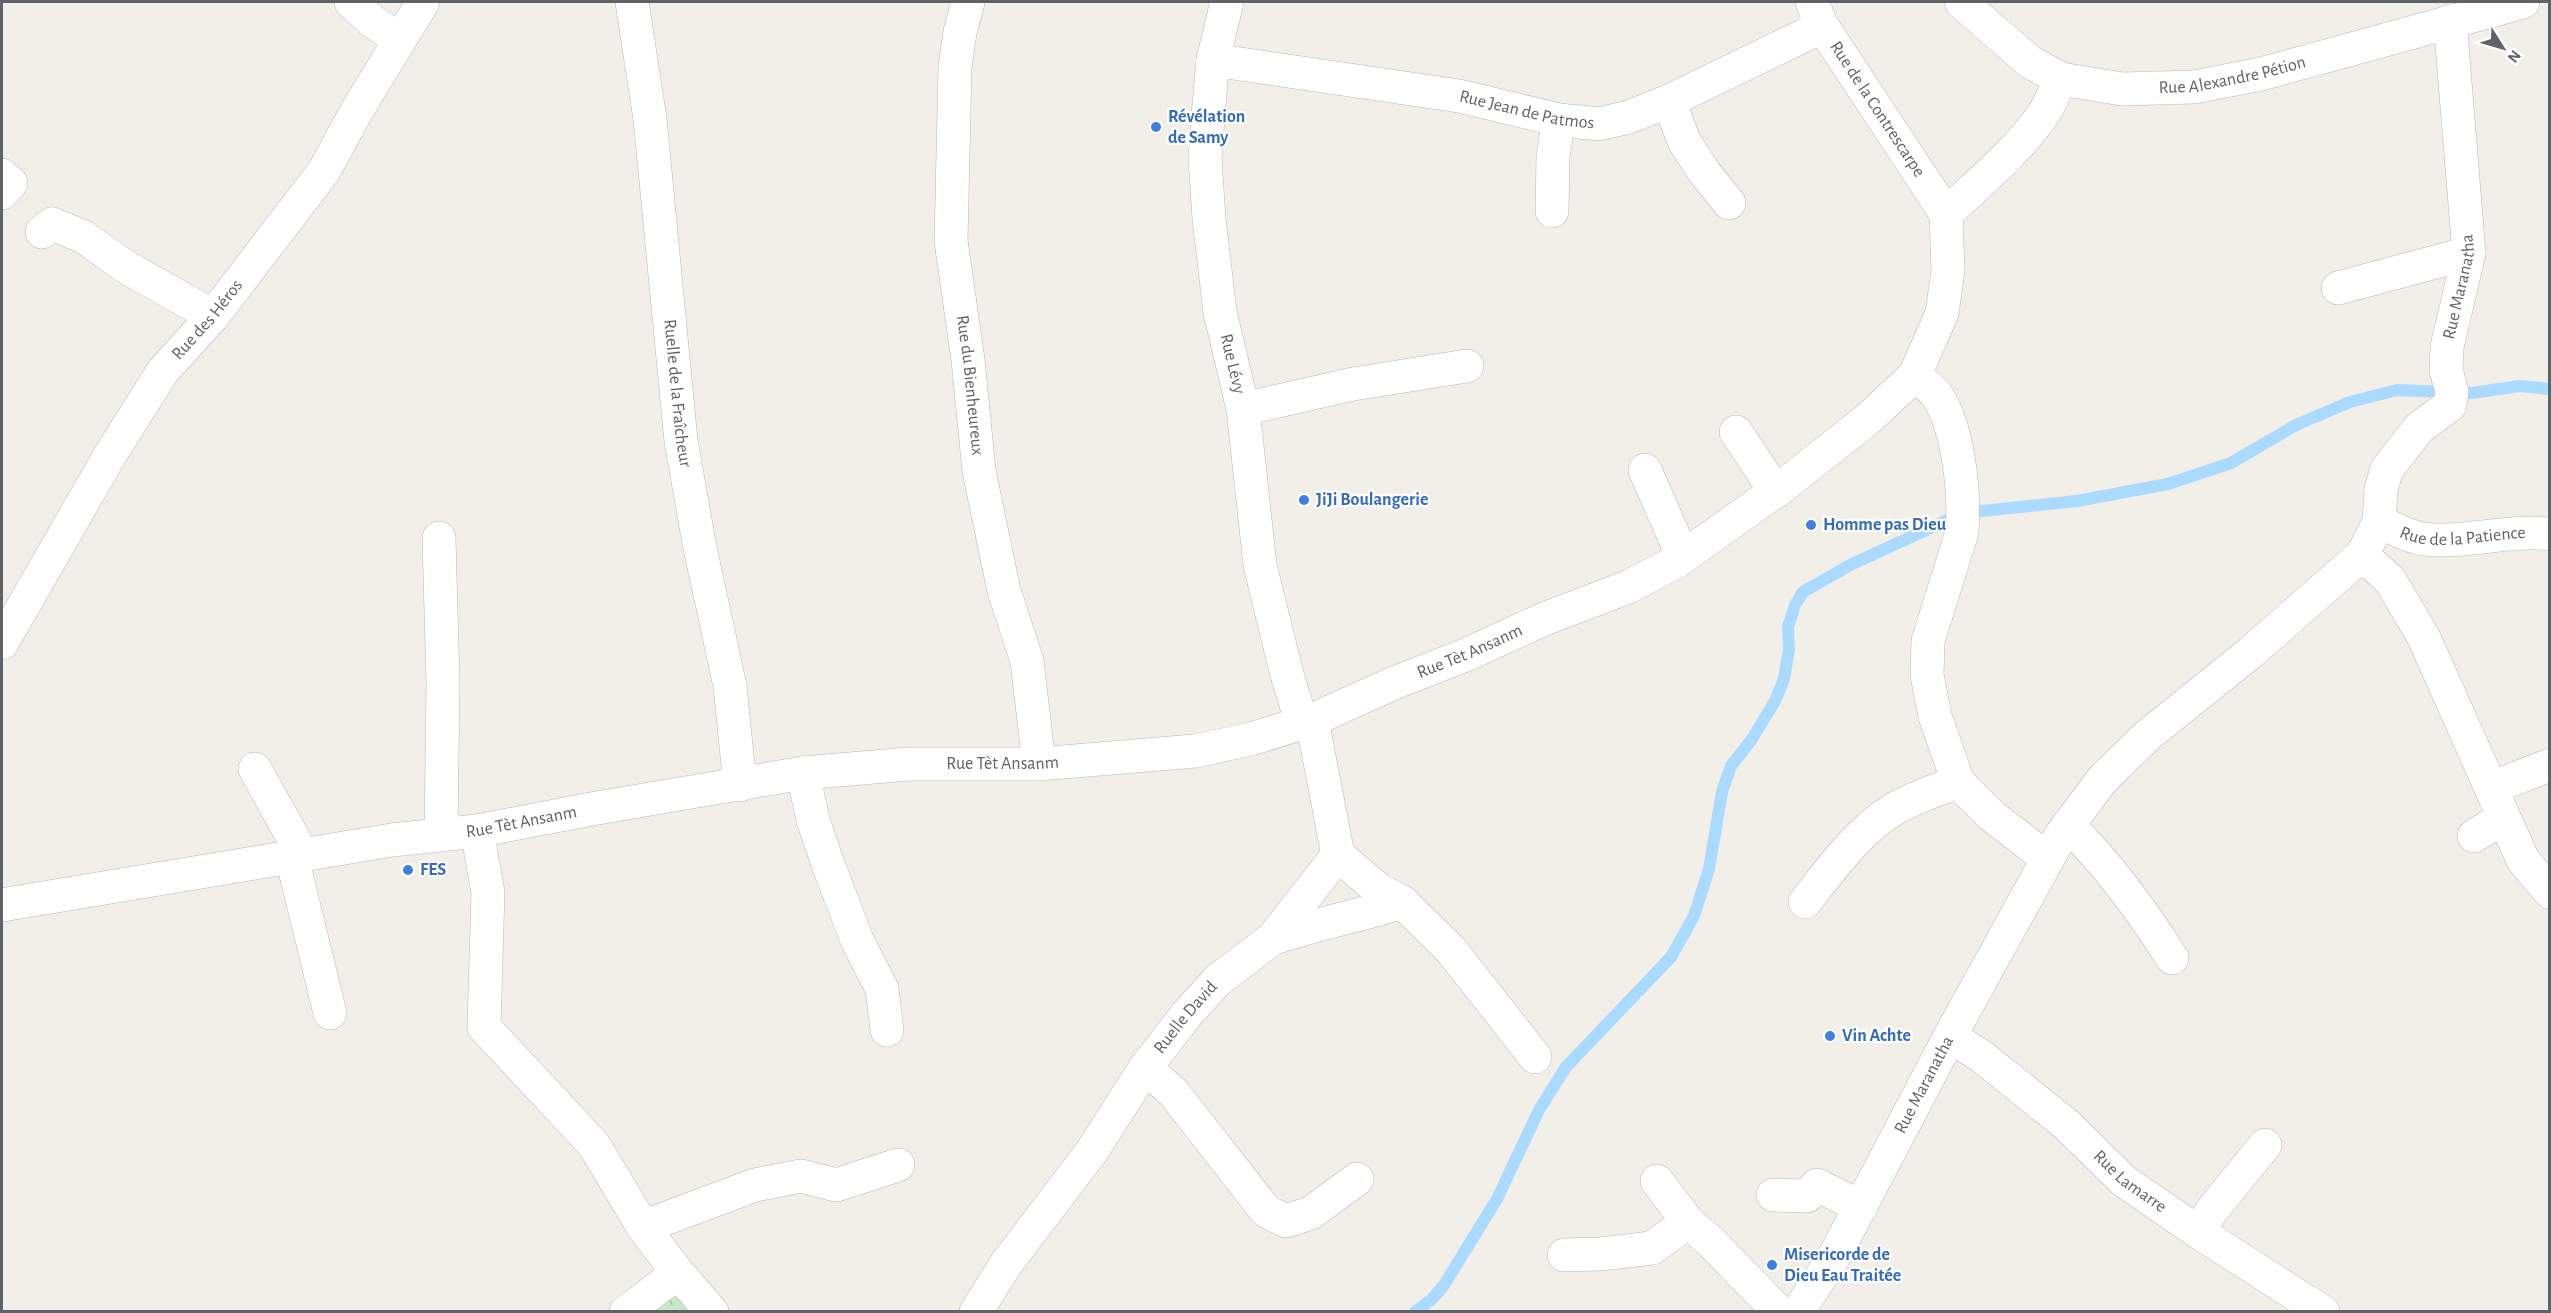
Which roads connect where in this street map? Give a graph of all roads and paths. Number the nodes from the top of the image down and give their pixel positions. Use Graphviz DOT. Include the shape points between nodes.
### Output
graph roads {
  1 [pos="351,2"];
  2 [pos="423,2"];
  3 [pos="632,2"];
  4 [pos="968,2"];
  5 [pos="1227,2"];
  6 [pos="1961,2"];
  7 [pos="2518,2"];
  8 [pos="2523,2"];
  9 [pos="1816,13"];
  10 [pos="2450,21"];
  11 [pos="399,40"];
  12 [pos="1213,60"];
  13 [pos="2061,79"];
  14 [pos="1669,101"];
  15 [pos="1558,120"];
  16 [pos="2,175"];
  17 [pos="2,193"];
  18 [pos="1729,203"];
  19 [pos="1552,211"];
  20 [pos="1946,214"];
  21 [pos="42,232"];
  22 [pos="2469,253"];
  23 [pos="2338,288"];
  24 [pos="213,316"];
  25 [pos="1467,366"];
  26 [pos="1915,375"];
  27 [pos="1243,409"];
  28 [pos="1736,432"];
  29 [pos="1646,470"];
  30 [pos="1776,492"];
  31 [pos="2379,522"];
  32 [pos="2550,534"];
  33 [pos="439,538"];
  34 [pos="2362,555"];
  35 [pos="1683,557"];
  36 [pos="12,598"];
  37 [pos="2,643"];
  38 [pos="1307,722"];
  39 [pos="1039,764"];
  40 [pos="2550,765"];
  41 [pos="255,769"];
  42 [pos="803,773"];
  43 [pos="1958,782"];
  44 [pos="740,785"];
  45 [pos="2497,804"];
  46 [pos="2068,825"];
  47 [pos="477,831"];
  48 [pos="441,834"];
  49 [pos="2474,836"];
  50 [pos="1338,855"];
  51 [pos="295,857"];
  52 [pos="2048,859"];
  53 [pos="2550,892"];
  54 [pos="1402,902"];
  55 [pos="1804,902"];
  56 [pos="2,905"];
  57 [pos="1272,939"];
  58 [pos="2172,958"];
  59 [pos="330,1013"];
  60 [pos="887,1030"];
  61 [pos="1950,1036"];
  62 [pos="1535,1057"];
  63 [pos="1145,1068"];
  64 [pos="2265,1144"];
  65 [pos="898,1165"];
  66 [pos="1357,1179"];
  67 [pos="1657,1181"];
  68 [pos="1773,1195"];
  69 [pos="1861,1207"];
  70 [pos="1688,1222"];
  71 [pos="644,1227"];
  72 [pos="2198,1232"];
  73 [pos="1564,1256"];
  74 [pos="678,1273"];
  75 [pos="626,1311"];
  76 [pos="712,1311"];
  77 [pos="976,1311"];
  78 [pos="1779,1311"];
  79 [pos="1798,1311"];
  80 [pos="2323,1311"];
  1 -- 11 [label="street"];
  2 -- 11 [label="street, Rue des Héros"];
  3 -- 44 [label="street, Ruelle de la Fraîcheur" via="650,119 681,441 730,686"];
  4 -- 39 [label="street, Rue du Bienheureux" via="954,67 951,241 980,471 1004,591 1027,661"];
  5 -- 12 [label="street, Rue Lévy"];
  6 -- 13 [label="street, Rue Alexandre Pétion" via="2030,62"];
  7 -- 8 [label="street, Rue Alexandre Pétion"];
  7 -- 10 [label="street, Rue Alexandre Pétion"];
  9 -- 14 [label="street, Rue Jean de Patmos" via="1797,39"];
  9 -- 20 [label="street, Rue de la Contrescarpe"];
  10 -- 13 [label="street, Rue Alexandre Pétion" via="2261,74 2194,87 2122,88"];
  10 -- 22 [label="street, Rue Maranatha"];
  11 -- 24 [label="street, Rue des Héros" via="324,171"];
  12 -- 15 [label="street, Rue Jean de Patmos" via="1459,96"];
  12 -- 27 [label="street, Rue Lévy" via="1205,158 1209,219 1220,312"];
  13 -- 20 [label="street" via="2031,131"];
  14 -- 15 [label="street, Rue Jean de Patmos" via="1599,124"];
  14 -- 18 [label="street" via="1684,141"];
  15 -- 19 [label="street"];
  16 -- 17 [label="street" via="11,183"];
  20 -- 26 [label="street" via="1948,271 1942,313"];
  21 -- 24 [label="street" via="52,224 84,237 126,267"];
  22 -- 23 [label="street"];
  22 -- 31 [label="street, Rue Maranatha" via="2447,346 2450,405 2419,428 2386,469"];
  24 -- 36 [label="street, Rue des Héros" via="163,371"];
  25 -- 27 [label="street" via="1353,384"];
  26 -- 30 [label="street, Rue Tèt Ansanm" via="1868,419"];
  26 -- 43 [label="street" via="1935,394 1951,425 1961,490 1962,532 1933,618 1927,675 1935,716"];
  27 -- 38 [label="street, Rue Lévy" via="1260,565 1286,671"];
  28 -- 30 [label="street"];
  29 -- 35 [label="street"];
  30 -- 35 [label="street, Rue Tèt Ansanm"];
  31 -- 32 [label="street, Rue de la Patience" via="2420,539 2450,540 2526,531"];
  31 -- 34 [label="street"];
  33 -- 48 [label="street" via="443,684"];
  34 -- 45 [label="street" via="2390,580 2424,638"];
  34 -- 46 [label="street, Rue Maranatha" via="2148,735 2102,780"];
  35 -- 38 [label="street, Rue Tèt Ansanm" via="1628,587 1544,619"];
  36 -- 37 [label="street, Rue des Héros"];
  38 -- 39 [label="street, Rue Tèt Ansanm" via="1195,751"];
  38 -- 50 [label="street"];
  39 -- 42 [label="street, Rue Tèt Ansanm" via="909,764"];
  40 -- 45 [label="street"];
  41 -- 51 [label="street" via="296,841"];
  42 -- 44 [label="street, Rue Tèt Ansanm"];
  42 -- 60 [label="street" via="828,864 857,939 882,989"];
  43 -- 52 [label="street" via="1992,816"];
  43 -- 55 [label="street" via="1918,796 1864,832"];
  44 -- 47 [label="street, Rue Tèt Ansanm"];
  45 -- 49 [label="street"];
  45 -- 53 [label="street" via="2523,860"];
  46 -- 52 [label="street, Rue Maranatha"];
  46 -- 58 [label="street" via="2098,855 2144,913"];
  47 -- 48 [label="street, Rue Tèt Ansanm"];
  47 -- 71 [label="street" via="488,892 484,1027 594,1146"];
  48 -- 51 [label="street, Rue Tèt Ansanm"];
  50 -- 54 [label="street" via="1379,890"];
  50 -- 57 [label="street, Ruelle David"];
  51 -- 56 [label="street, Rue Tèt Ansanm"];
  51 -- 59 [label="street"];
  52 -- 61 [label="street, Rue Maranatha"];
  54 -- 57 [label="street"];
  54 -- 62 [label="street" via="1451,950"];
  57 -- 63 [label="street, Ruelle David" via="1218,980"];
  61 -- 69 [label="street, Rue Maranatha"];
  61 -- 72 [label="street, Rue Lamarre" via="2067,1125 2124,1181"];
  63 -- 66 [label="street" via="1173,1092 1266,1211 1286,1221 1311,1213"];
  63 -- 77 [label="street, Ruelle David" via="1092,1151 1006,1264"];
  64 -- 72 [label="street"];
  65 -- 71 [label="street" via="836,1185 801,1176 755,1185"];
  67 -- 70 [label="street"];
  68 -- 69 [label="street" via="1807,1196 1816,1185"];
  69 -- 79 [label="street, Rue Maranatha"];
  70 -- 73 [label="street" via="1652,1248"];
  70 -- 78 [label="street"];
  71 -- 74 [label="street"];
  72 -- 80 [label="street, Rue Lamarre"];
  74 -- 75 [label="street"];
  74 -- 76 [label="street"];
}
